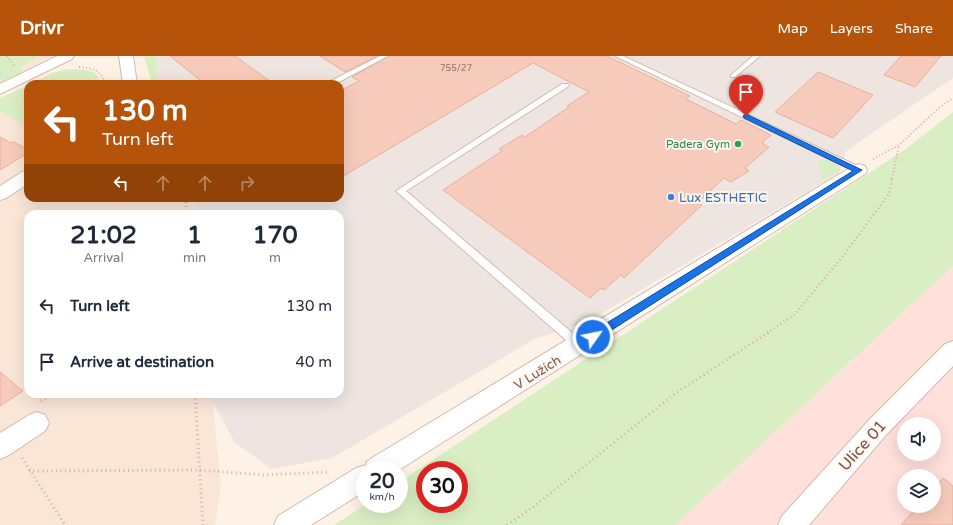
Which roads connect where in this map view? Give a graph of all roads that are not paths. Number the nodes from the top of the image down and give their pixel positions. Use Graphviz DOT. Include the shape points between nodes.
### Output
graph roads {
  1 [pos="67,56"];
  2 [pos="126,56"];
  3 [pos="385,56"];
  4 [pos="618,56"];
  5 [pos="757,56"];
  6 [pos="733,76"];
  7 [pos="129,80"];
  8 [pos="337,80"];
  9 [pos="565,86"];
  10 [pos="0,90"];
  11 [pos="858,170"];
  12 [pos="24,179"];
  13 [pos="0,194"];
  14 [pos="580,345"];
  15 [pos="953,352"];
  16 [pos="37,423"];
  17 [pos="7,452"];
  18 [pos="391,461"];
  19 [pos="356,483"];
  20 [pos="287,525"];
  21 [pos="791,525"];
  1 -- 10 [label="street"];
  2 -- 7 [label="street"];
  3 -- 8 [label="lane"];
  4 -- 11 [label="lane"];
  5 -- 6 [label="lane"];
  9 -- 14 [label="lane" via="400,190"];
  11 -- 14 [label="street, V Lužích"];
  12 -- 13 [label="street"];
  14 -- 18 [label="street, V Lužích"];
  15 -- 21 [label="street, Ulice 01" via="878,427"];
  16 -- 17 [label="street"];
  19 -- 20 [label="street"];
}
